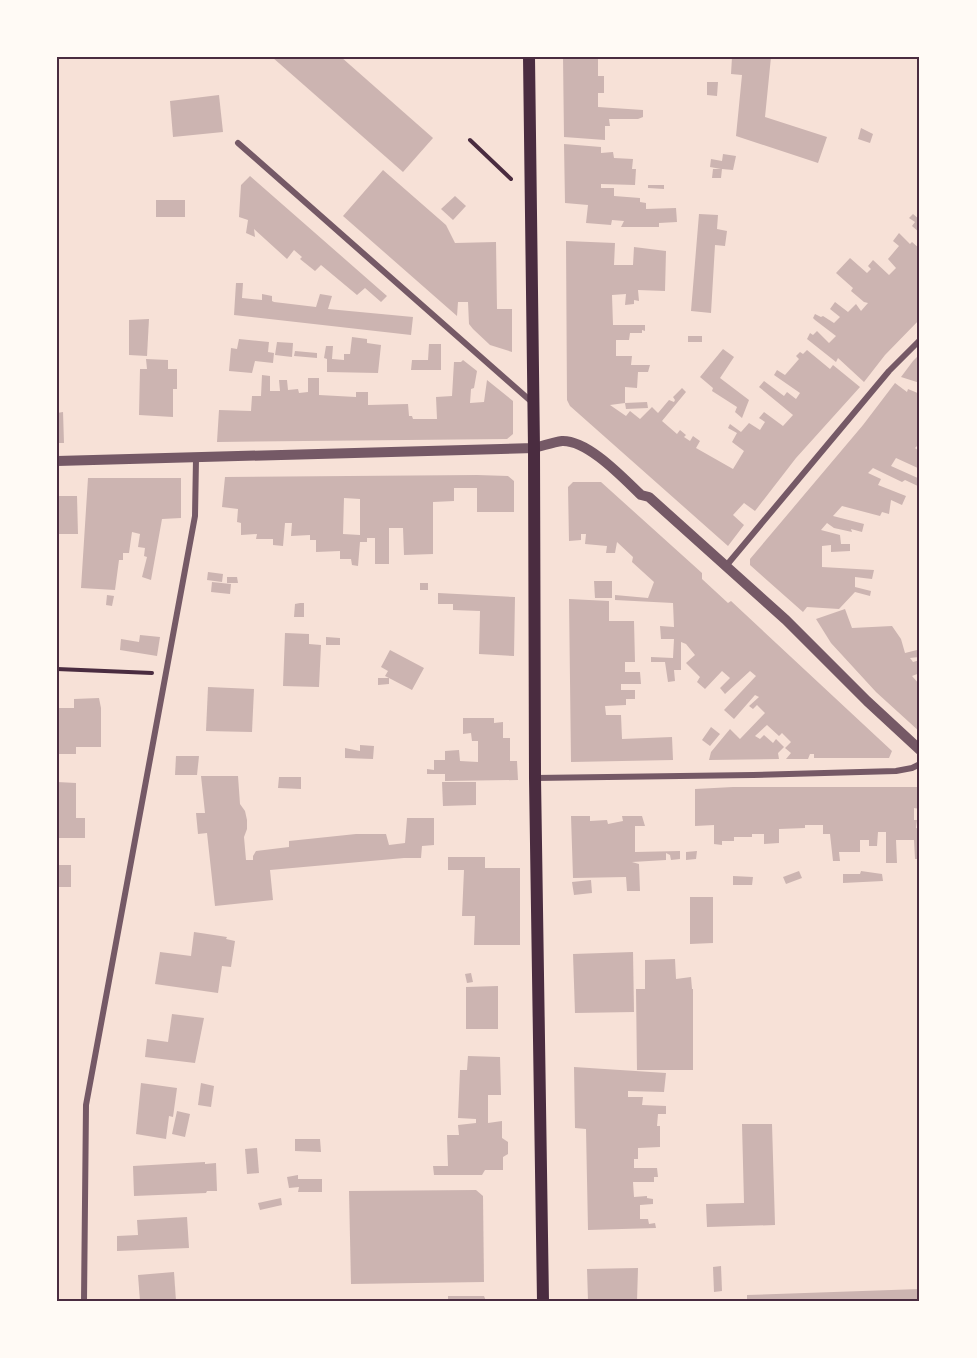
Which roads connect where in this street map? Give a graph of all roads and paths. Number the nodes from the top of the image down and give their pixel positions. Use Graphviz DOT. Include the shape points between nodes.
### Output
graph roads {
  1 [pos="529,57"];
  2 [pos="470,140"];
  3 [pos="238,143"];
  4 [pos="511,179"];
  5 [pos="920,340"];
  6 [pos="534,403"];
  7 [pos="534,448"];
  8 [pos="196,459"];
  9 [pos="57,461"];
  10 [pos="726,566"];
  11 [pos="57,669"];
  12 [pos="165,674"];
  13 [pos="920,750"];
  14 [pos="920,764"];
  15 [pos="534,778"];
  16 [pos="84,1301"];
  17 [pos="543,1301"];
  1 -- 6 [label="main road"];
  2 -- 4 [label="path"];
  3 -- 6 [label="street"];
  5 -- 10 [label="street" via="889,371"];
  6 -- 7 [label="main road"];
  7 -- 8 [label="street"];
  7 -- 10 [label="street" via="564,441 589,450 641,495 649,496"];
  7 -- 15 [label="main road"];
  8 -- 9 [label="street"];
  8 -- 12 [label="street" via="195,516"];
  10 -- 13 [label="street"];
  11 -- 12 [label="path"];
  12 -- 16 [label="street" via="86,1105"];
  14 -- 15 [label="street" via="884,771"];
  15 -- 17 [label="main road"];
}
